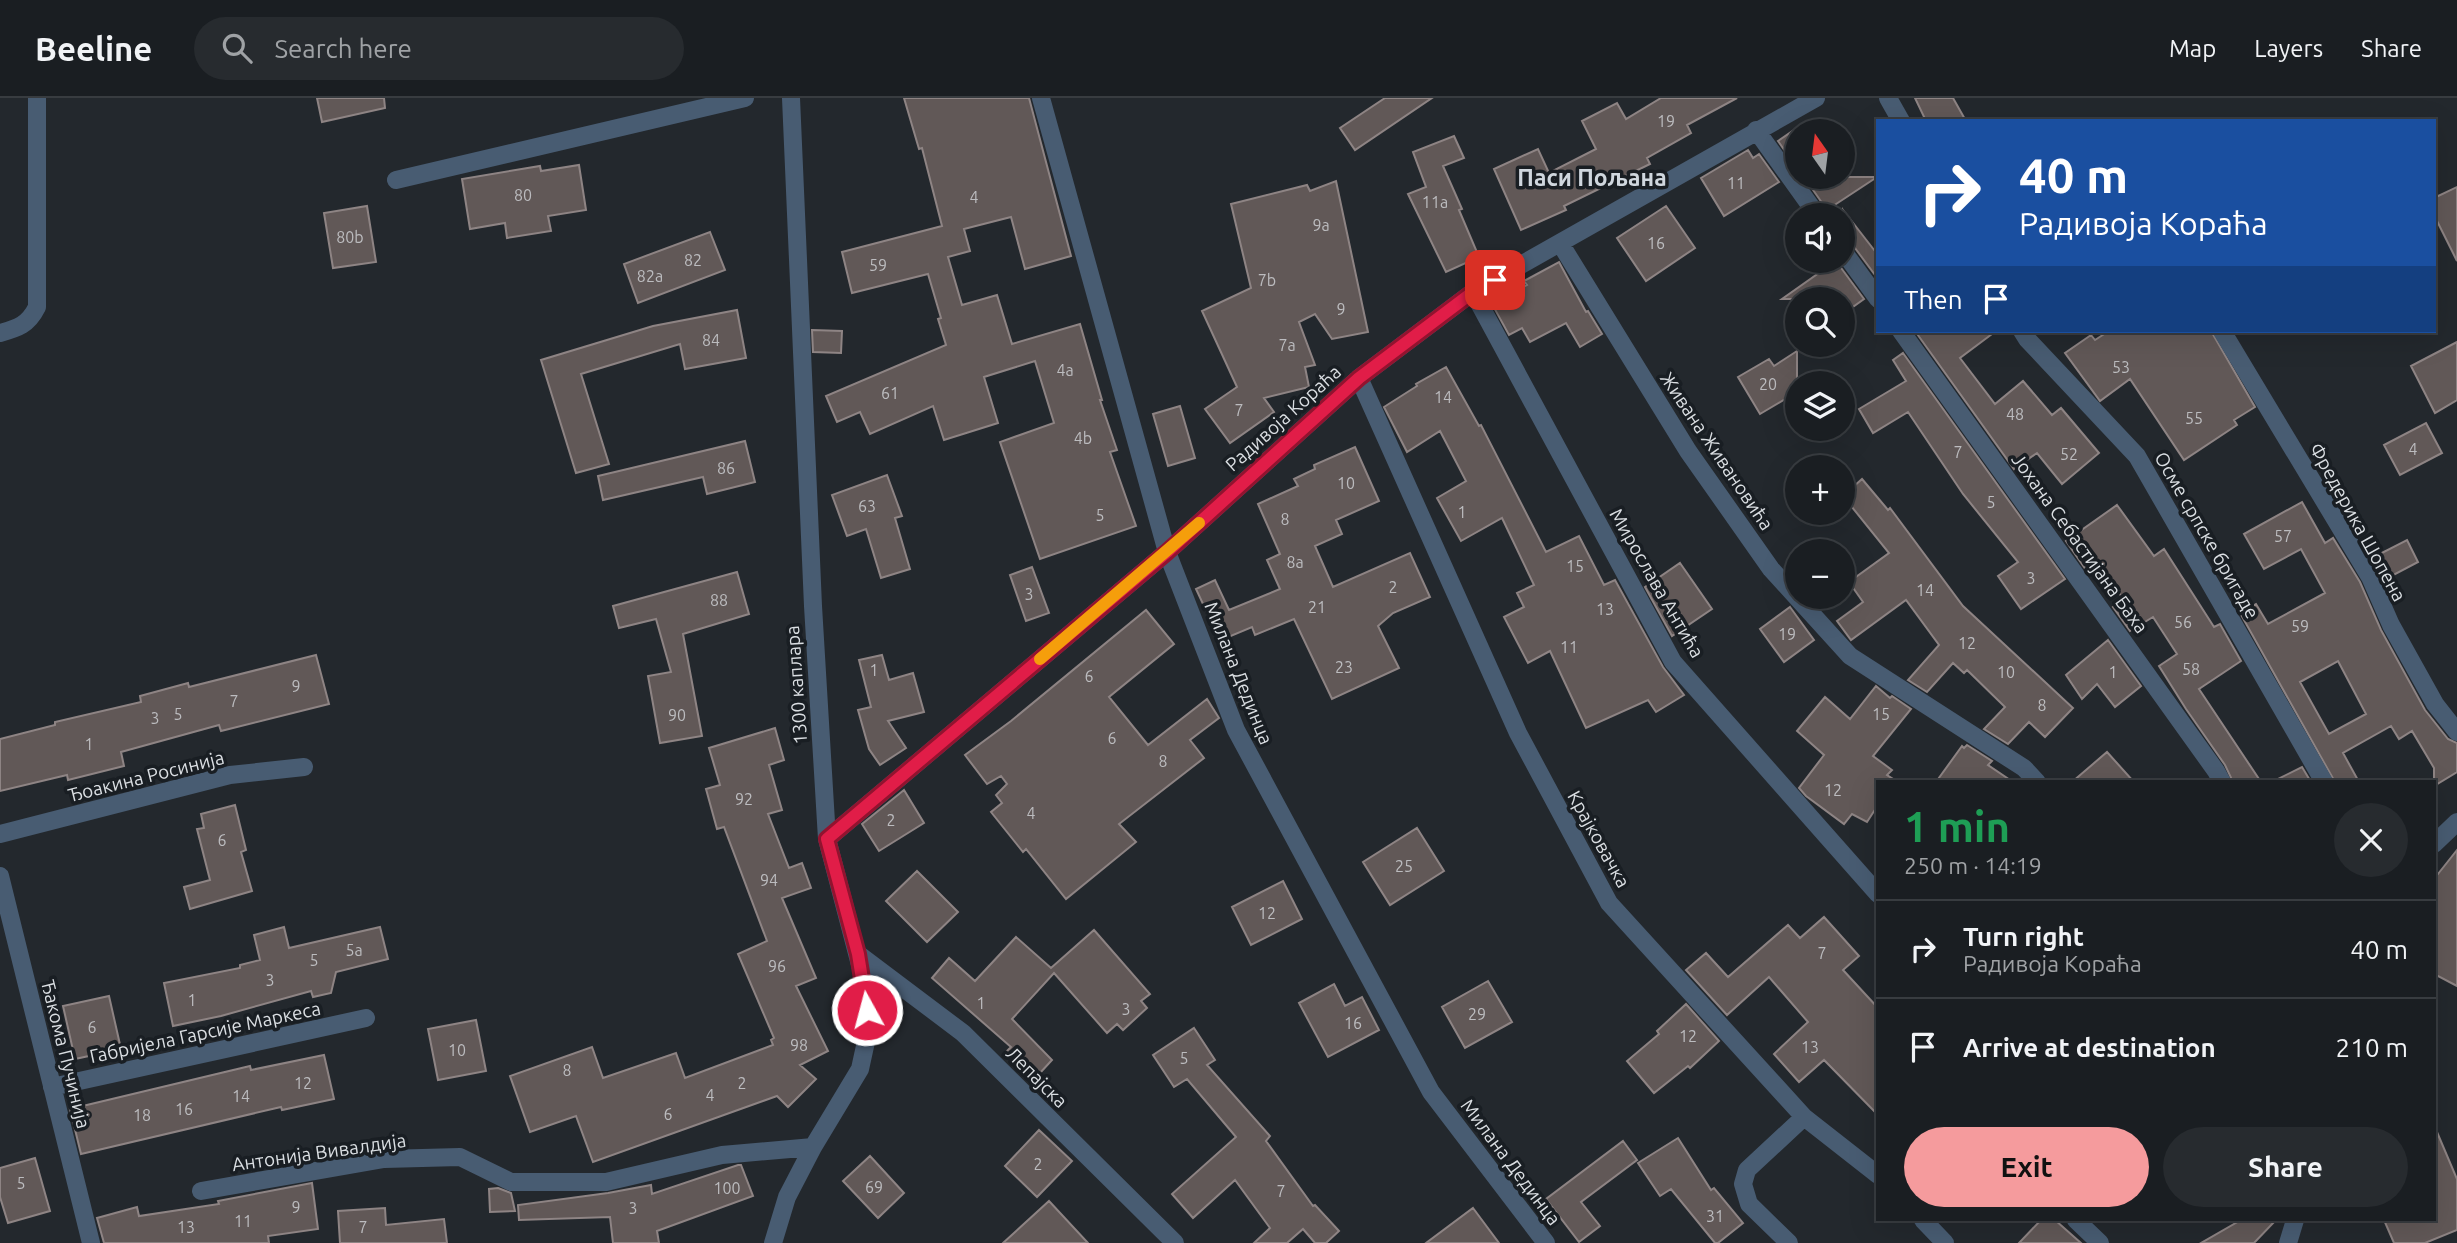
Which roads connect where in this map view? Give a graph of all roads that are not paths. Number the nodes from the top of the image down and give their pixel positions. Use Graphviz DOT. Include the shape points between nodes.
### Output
graph roads {
  1 [pos="37,98"];
  2 [pos="745,98"];
  3 [pos="791,98"];
  4 [pos="1041,98"];
  5 [pos="1816,98"];
  6 [pos="1888,98"];
  7 [pos="1900,119"];
  8 [pos="1756,131"];
  9 [pos="396,180"];
  10 [pos="1808,203"];
  11 [pos="1560,243"];
  12 [pos="1855,267"];
  13 [pos="1473,292"];
  14 [pos="1876,296"];
  15 [pos="0,333"];
  16 [pos="1902,333"];
  17 [pos="2023,333"];
  18 [pos="2223,333"];
  19 [pos="1359,378"];
  20 [pos="1167,552"];
  21 [pos="2457,732"];
  22 [pos="304,767"];
  23 [pos="2034,780"];
  24 [pos="2221,780"];
  25 [pos="2323,780"];
  26 [pos="2457,822"];
  27 [pos="0,834"];
  28 [pos="827,839"];
  29 [pos="2436,842"];
  30 [pos="0,876"];
  31 [pos="1876,892"];
  32 [pos="858,954"];
  33 [pos="366,1018"];
  34 [pos="52,1087"];
  35 [pos="1804,1117"];
  36 [pos="813,1147"];
  37 [pos="1876,1173"];
  38 [pos="201,1191"];
  39 [pos="1924,1221"];
  40 [pos="2077,1221"];
  41 [pos="2295,1221"];
  42 [pos="91,1243"];
  43 [pos="773,1243"];
  44 [pos="1175,1243"];
  45 [pos="1546,1243"];
  46 [pos="1789,1243"];
  47 [pos="1945,1243"];
  48 [pos="2100,1243"];
  49 [pos="2288,1243"];
  1 -- 15 [label="street" via="37,307 23,326"];
  2 -- 9 [label="street"];
  3 -- 28 [label="street, 1300 каплара"];
  4 -- 20 [label="street, Милана Дединца"];
  5 -- 8 [label="street, Радивоја Кораћа"];
  6 -- 7 [label="street"];
  8 -- 10 [label="street"];
  8 -- 11 [label="street, Радивоја Кораћа"];
  11 -- 13 [label="street, Радивоја Кораћа"];
  11 -- 23 [label="street, Живана Живановића" via="1688,451 1780,579 1850,656 2024,768"];
  12 -- 14 [label="street"];
  13 -- 19 [label="street, Радивоја Кораћа"];
  13 -- 31 [label="street, Мирослава Антића" via="1673,662"];
  16 -- 24 [label="street, Јохана Себастијана Баха"];
  17 -- 25 [label="street, Осме српске бригаде" via="2137,456"];
  18 -- 21 [label="street, Фредерика Шопена" via="2370,577 2435,704"];
  19 -- 20 [label="street, Радивоја Кораћа"];
  19 -- 35 [label="street, Крајковачка" via="1518,733 1609,903"];
  20 -- 28 [label="street, Радивоја Кораћа"];
  20 -- 45 [label="street, Милана Дединца" via="1236,730 1432,1093"];
  22 -- 27 [label="street, Ђоакина Росинија" via="230,775"];
  26 -- 29 [label="street"];
  28 -- 32 [label="street, 1300 каплара"];
  30 -- 34 [label="street, Ђакома Пучинија"];
  32 -- 36 [label="street, 1300 каплара" via="867,1037 860,1069"];
  32 -- 44 [label="street, Лепајска" via="962,1033"];
  33 -- 34 [label="street, Габријела Гарсије Маркеса"];
  34 -- 42 [label="street, Ђакома Пучинија"];
  35 -- 37 [label="street, Крајковачка"];
  35 -- 46 [label="street" via="1747,1170 1743,1184 1749,1204"];
  36 -- 38 [label="street, Антонија Вивалдија" via="722,1155 606,1182 512,1182 460,1157 384,1159"];
  36 -- 43 [label="street, 1300 каплара" via="787,1197"];
  39 -- 47 [label="street"];
  40 -- 48 [label="street"];
  41 -- 49 [label="street"];
}
